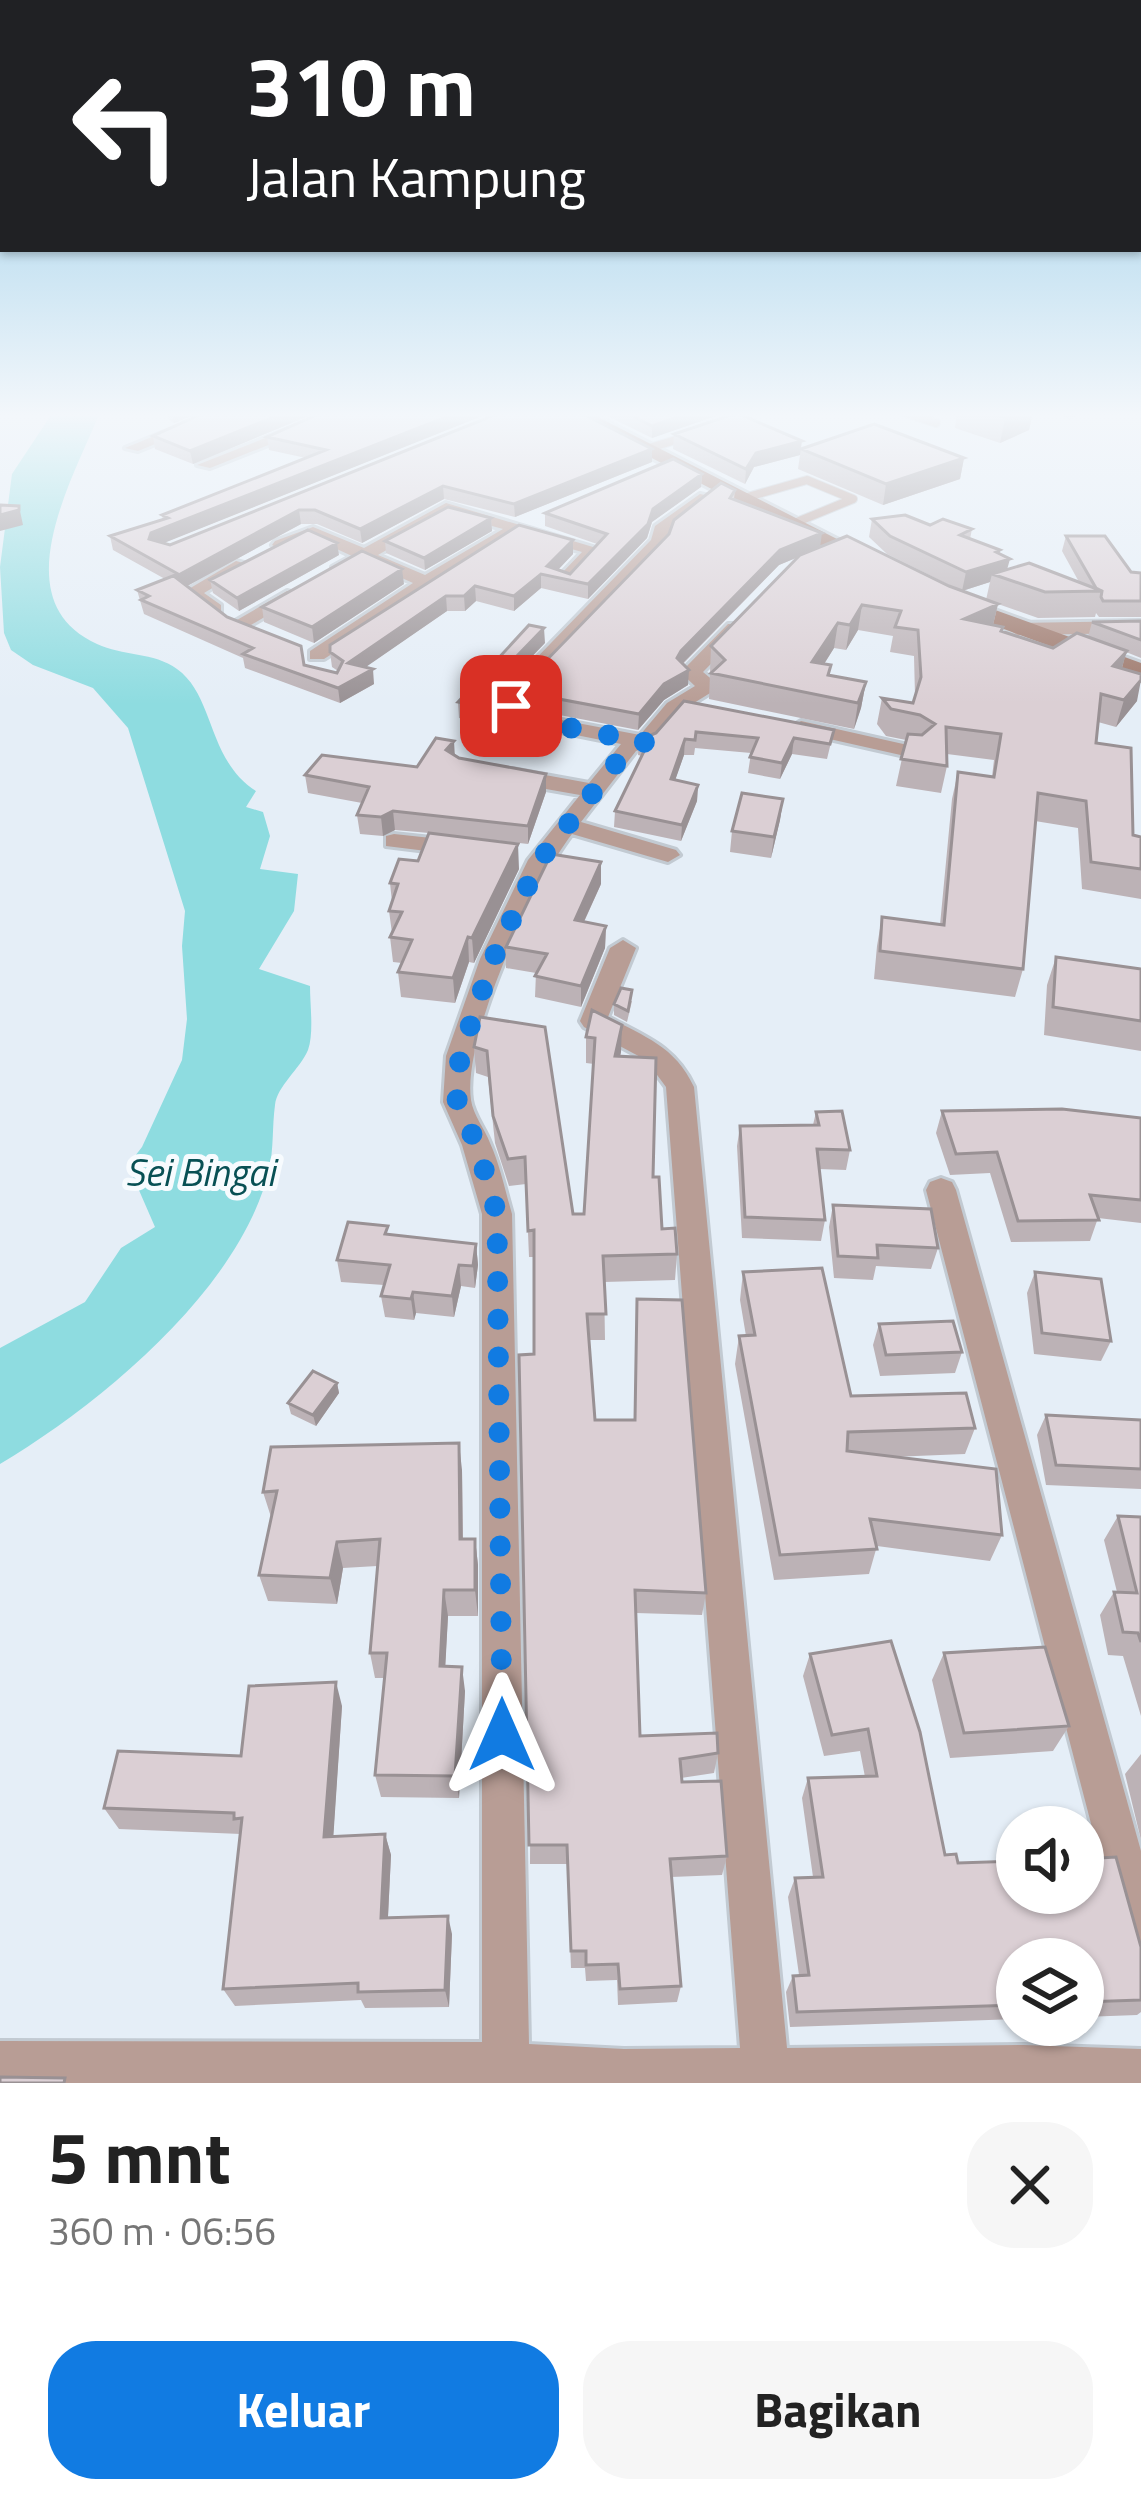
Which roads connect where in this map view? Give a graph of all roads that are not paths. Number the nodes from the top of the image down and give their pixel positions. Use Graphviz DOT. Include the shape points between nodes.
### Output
graph roads {
  1 [pos="444,509"];
  2 [pos="451,509"];
  3 [pos="687,509"];
  4 [pos="765,509"];
  5 [pos="829,509"];
  6 [pos="541,517"];
  7 [pos="792,524"];
  8 [pos="520,526"];
  9 [pos="271,551"];
  10 [pos="367,555"];
  11 [pos="253,560"];
  12 [pos="899,576"];
  13 [pos="561,581"];
  14 [pos="426,582"];
  15 [pos="956,597"];
  16 [pos="756,606"];
  17 [pos="1141,627"];
  18 [pos="1018,629"];
  19 [pos="312,659"];
  20 [pos="1141,672"];
  21 [pos="775,722"];
  22 [pos="645,742"];
  23 [pos="914,752"];
  24 [pos="485,770"];
  25 [pos="597,791"];
  26 [pos="569,826"];
  27 [pos="394,841"];
  28 [pos="476,850"];
  29 [pos="668,855"];
  30 [pos="623,948"];
  31 [pos="941,1190"];
  32 [pos="1141,1931"];
  33 [pos="0,2065"];
  34 [pos="506,2066"];
  35 [pos="1141,2073"];
  36 [pos="766,2074"];
  37 [pos="1025,2076"];
  38 [pos="625,2078"];
  1 -- 10 [label="street"];
  2 -- 8 [label="street"];
  3 -- 22 [label="street" via="524,682 511,706 518,718"];
  4 -- 7 [label="main road"];
  5 -- 7 [label="lane"];
  6 -- 8 [label="street"];
  7 -- 12 [label="main road" via="833,553"];
  8 -- 13 [label="street" via="594,550"];
  8 -- 14 [label="street"];
  9 -- 10 [label="street" via="309,532"];
  10 -- 11 [label="street" via="249,628 191,593"];
  10 -- 14 [label="street"];
  14 -- 19 [label="street"];
  15 -- 18 [label="main road"];
  16 -- 22 [label="street" via="691,673 709,685 695,706 674,707"];
  17 -- 18 [label="street"];
  18 -- 20 [label="main road"];
  21 -- 23 [label="street"];
  22 -- 25 [label="street" via="629,747"];
  24 -- 25 [label="street"];
  25 -- 26 [label="street"];
  26 -- 29 [label="street"];
  26 -- 34 [label="street" via="529,858 460,1056 457,1102 497,1214"];
  27 -- 28 [label="street"];
  30 -- 36 [label="street" via="593,1021 656,1052 673,1066 680,1088"];
  31 -- 32 [label="street"];
  33 -- 34 [label="street"];
  34 -- 38 [label="street"];
  35 -- 37 [label="street"];
  36 -- 37 [label="street"];
  36 -- 38 [label="street"];
}
